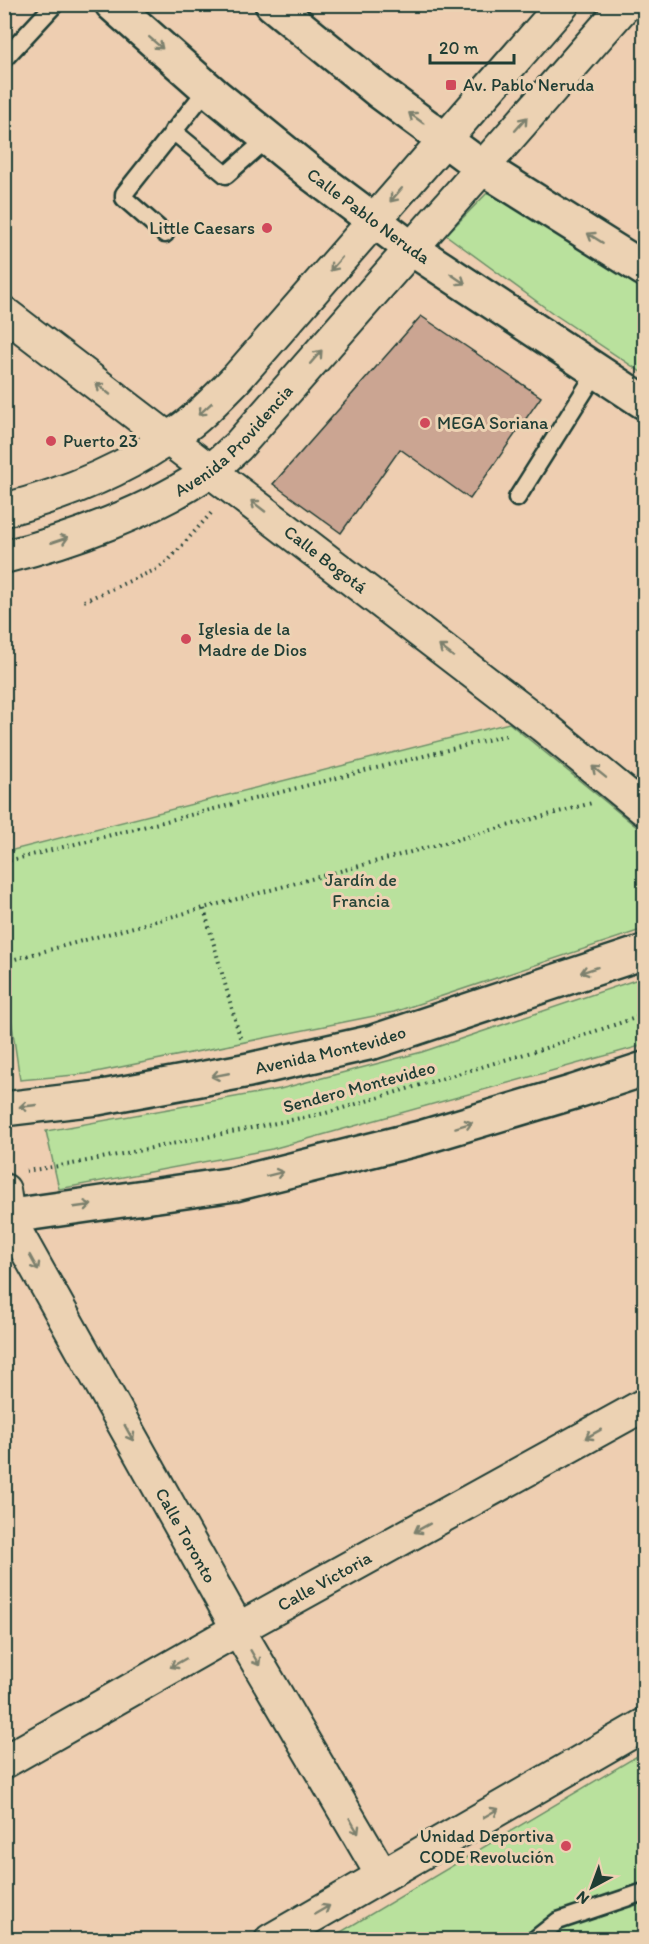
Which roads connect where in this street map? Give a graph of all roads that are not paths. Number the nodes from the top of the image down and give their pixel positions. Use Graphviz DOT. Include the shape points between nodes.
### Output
graph roads {
  1 [pos="55,4"];
  2 [pos="112,4"];
  3 [pos="272,4"];
  4 [pos="563,4"];
  5 [pos="626,4"];
  6 [pos="4,59"];
  7 [pos="208,88"];
  8 [pos="173,131"];
  9 [pos="268,138"];
  10 [pos="445,139"];
  11 [pos="483,168"];
  12 [pos="374,220"];
  13 [pos="165,234"];
  14 [pos="412,249"];
  15 [pos="645,270"];
  16 [pos="4,313"];
  17 [pos="597,371"];
  18 [pos="645,402"];
  19 [pos="167,438"];
  20 [pos="223,479"];
  21 [pos="518,498"];
  22 [pos="4,510"];
  23 [pos="4,557"];
  24 [pos="636,801"];
  25 [pos="645,952"];
  26 [pos="645,1069"];
  27 [pos="4,1109"];
  28 [pos="8,1199"];
  29 [pos="645,1405"];
  30 [pos="238,1629"];
  31 [pos="645,1725"];
  32 [pos="5,1760"];
  33 [pos="382,1875"];
  34 [pos="645,1892"];
  35 [pos="271,1940"];
  36 [pos="534,1940"];
  1 -- 6 [label="lane"];
  2 -- 7 [label="street, Calle Pablo Neruda, one-way"];
  10 -- 3 [label="street, one-way"];
  4 -- 10 [label="street"];
  11 -- 5 [label="street, Avenida Providencia, one-way"];
  7 -- 8 [label="lane"];
  7 -- 9 [label="street, Calle Pablo Neruda"];
  8 -- 9 [label="lane" via="226,175"];
  8 -- 13 [label="lane" via="124,194"];
  9 -- 12 [label="street, Calle Pablo Neruda"];
  10 -- 11 [label="street"];
  10 -- 12 [label="street, one-way"];
  11 -- 14 [label="street, Avenida Providencia"];
  15 -- 11 [label="street, one-way"];
  12 -- 14 [label="street, Calle Pablo Neruda"];
  12 -- 19 [label="street, one-way" via="236,379 207,408"];
  14 -- 17 [label="street, Calle Pablo Neruda, one-way"];
  20 -- 14 [label="street, Avenida Providencia, one-way" via="238,446"];
  19 -- 16 [label="street, Calle Bogotá, one-way"];
  17 -- 18 [label="street, Calle Pablo Neruda"];
  17 -- 21 [label="lane"];
  19 -- 20 [label="street, Calle Bogotá"];
  19 -- 22 [label="street" via="127,464 48,499"];
  23 -- 20 [label="street, Avenida Providencia, one-way"];
  24 -- 20 [label="street, Calle Bogotá, one-way"];
  25 -- 27 [label="street, Avenida Montevideo, one-way" via="374,1042 96,1098"];
  28 -- 26 [label="street, one-way" via="235,1184 420,1138"];
  28 -- 30 [label="street, Calle Toronto, one-way"];
  29 -- 30 [label="street, Calle Victoria, one-way"];
  30 -- 32 [label="street, Calle Victoria, one-way"];
  30 -- 33 [label="street, Calle Toronto, one-way"];
  33 -- 31 [label="street, one-way"];
  35 -- 33 [label="street, one-way"];
  34 -- 36 [label="lane" via="558,1921"];
}
